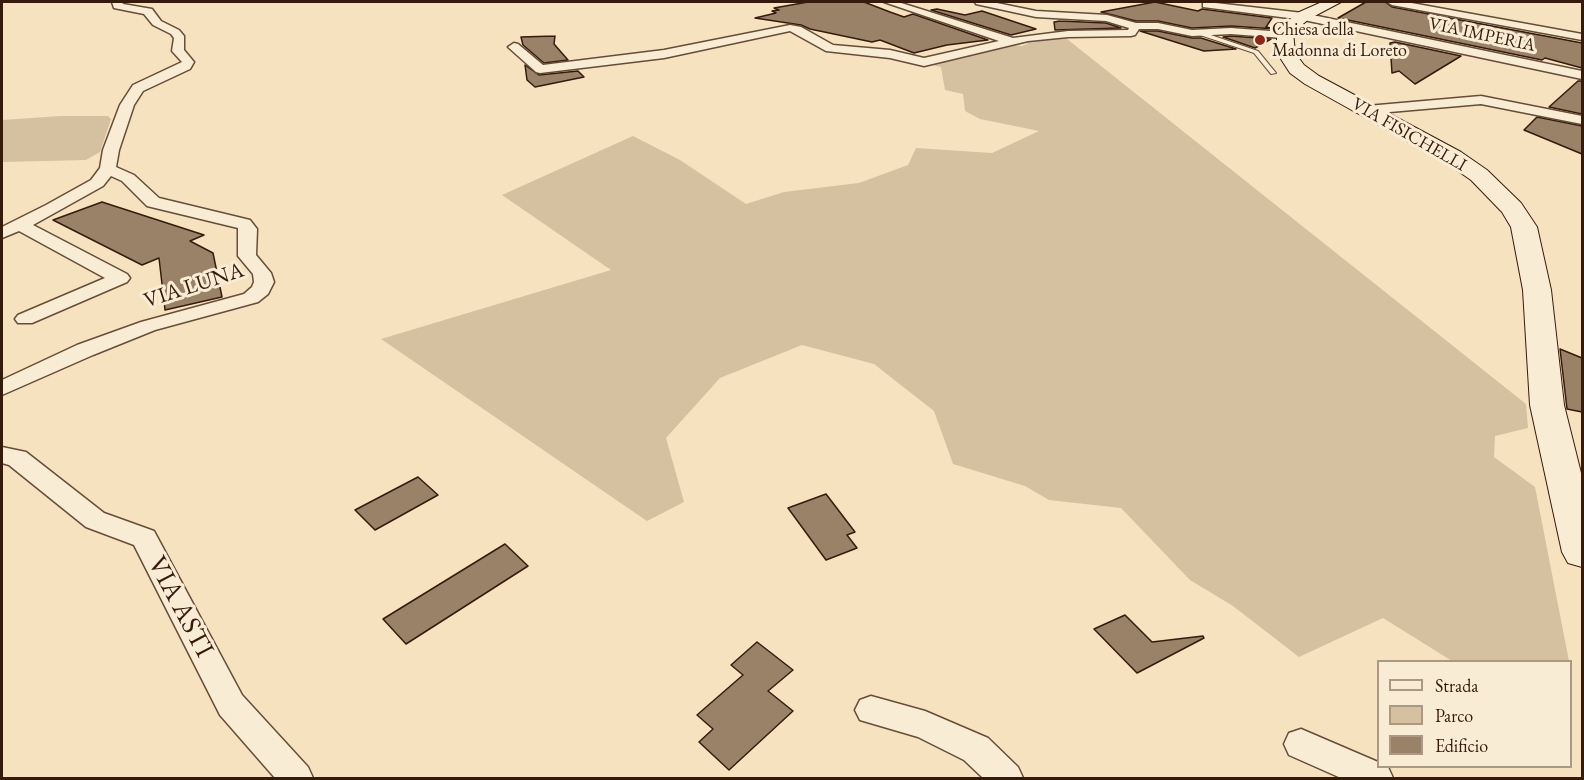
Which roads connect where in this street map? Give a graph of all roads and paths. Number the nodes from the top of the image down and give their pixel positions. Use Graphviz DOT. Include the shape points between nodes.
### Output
graph roads {
  1 [pos="117,2"];
  2 [pos="889,2"];
  3 [pos="980,2"];
  4 [pos="1333,2"];
  5 [pos="1392,2"];
  6 [pos="1437,2"];
  7 [pos="1207,5"];
  8 [pos="1296,23"];
  9 [pos="1136,26"];
  10 [pos="1582,28"];
  11 [pos="1199,33"];
  12 [pos="1582,37"];
  13 [pos="1010,41"];
  14 [pos="514,46"];
  15 [pos="1273,73"];
  16 [pos="1582,75"];
  17 [pos="1367,110"];
  18 [pos="1582,120"];
  19 [pos="108,169"];
  20 [pos="20,225"];
  21 [pos="2,233"];
  22 [pos="25,319"];
  23 [pos="2,388"];
  24 [pos="2,455"];
  25 [pos="1582,552"];
  26 [pos="870,710"];
  27 [pos="1301,744"];
  28 [pos="296,778"];
  29 [pos="1006,778"];
  30 [pos="1376,778"];
  1 -- 19 [label="street" via="117,6 148,11 157,23 175,32 180,38 178,51 188,62 180,71 138,88 127,105"];
  2 -- 13 [label="street"];
  3 -- 9 [label="street" via="1036,14 1107,18"];
  4 -- 8 [label="main road"];
  5 -- 12 [label="street"];
  6 -- 10 [label="street"];
  7 -- 8 [label="street"];
  8 -- 11 [label="street"];
  8 -- 16 [label="street, VIA IMPERIA"];
  8 -- 17 [label="main road, VIA FISICHELLI" via="1286,53 1297,69"];
  9 -- 11 [label="street"];
  9 -- 13 [label="street" via="1131,33 1053,35"];
  11 -- 15 [label="lane" via="1256,52"];
  13 -- 14 [label="street" via="924,62 830,48 789,28 664,54 540,69"];
  17 -- 18 [label="street" via="1481,100"];
  17 -- 25 [label="main road, VIA FISICHELLI" via="1479,175 1512,208 1524,227 1537,291 1547,405"];
  19 -- 20 [label="street" via="84,192"];
  19 -- 23 [label="street, VIA LUNA" via="128,178 153,202 244,224 248,230 247,256 262,273 261,290 251,298 148,326"];
  20 -- 21 [label="street"];
  20 -- 22 [label="street" via="120,278"];
  24 -- 28 [label="street, VIA ASTI" via="17,458 95,520 144,538 231,705"];
  26 -- 29 [label="street" via="925,725 976,749"];
  27 -- 30 [label="street"];
}
